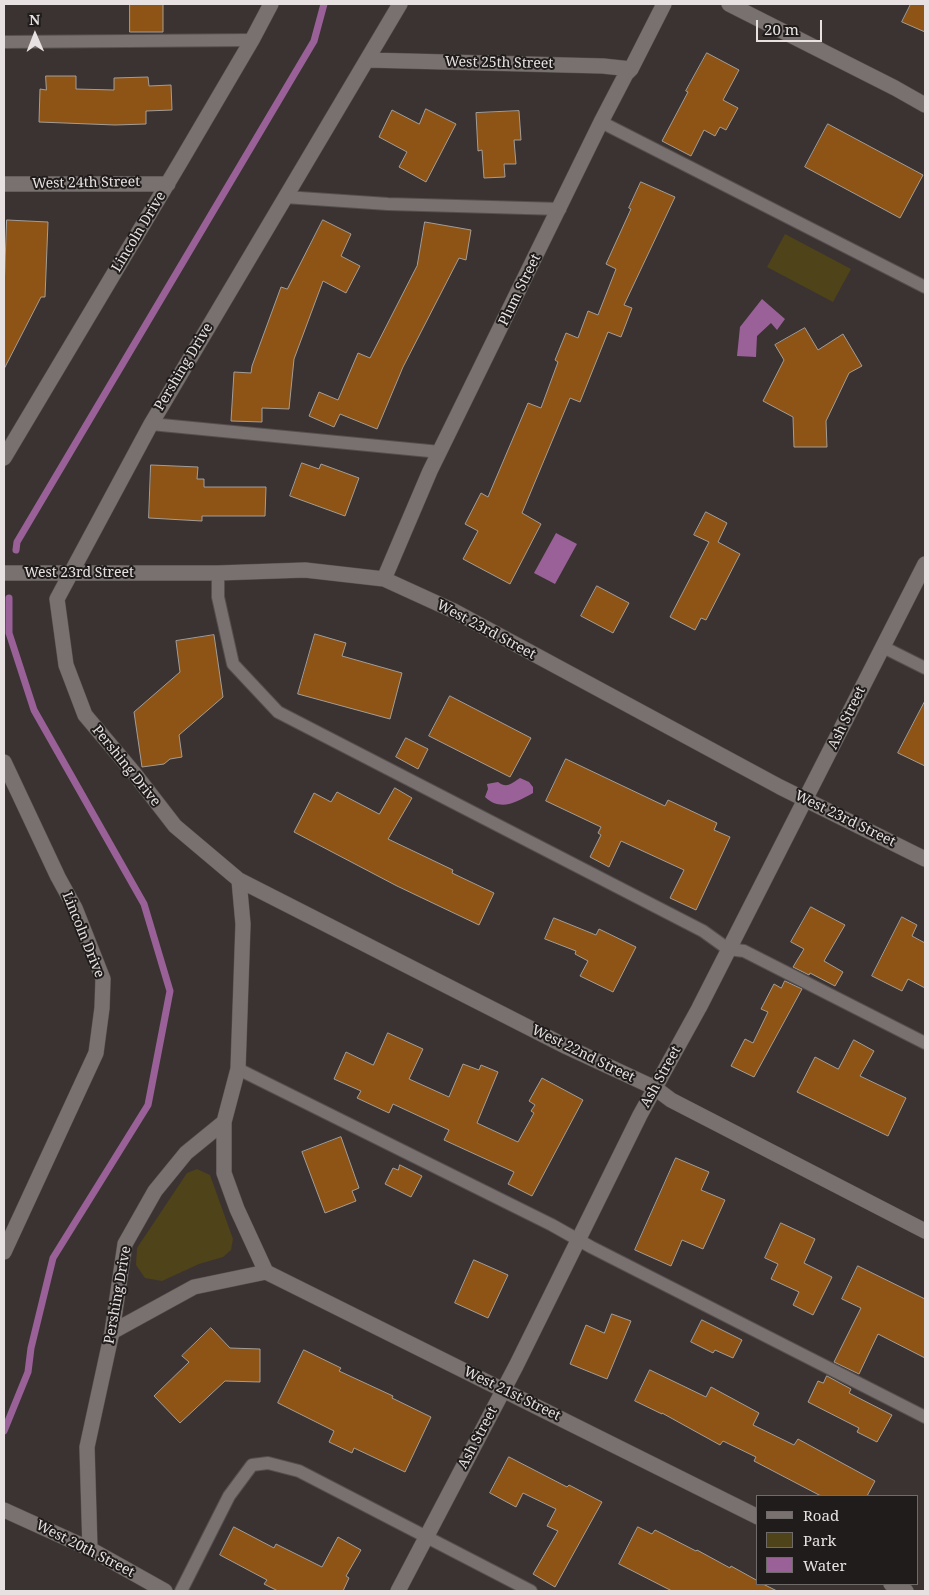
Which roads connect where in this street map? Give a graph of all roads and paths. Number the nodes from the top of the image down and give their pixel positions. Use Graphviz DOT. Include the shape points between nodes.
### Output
graph roads {
  1 [pos="271,4"];
  2 [pos="400,4"];
  3 [pos="664,4"];
  4 [pos="729,4"];
  5 [pos="252,40"];
  6 [pos="4,42"];
  7 [pos="367,60"];
  8 [pos="632,69"];
  9 [pos="925,105"];
  10 [pos="602,122"];
  11 [pos="4,184"];
  12 [pos="168,184"];
  13 [pos="285,198"];
  14 [pos="560,209"];
  15 [pos="925,287"];
  16 [pos="151,424"];
  17 [pos="440,452"];
  18 [pos="4,458"];
  19 [pos="925,564"];
  20 [pos="72,572"];
  21 [pos="4,573"];
  22 [pos="218,573"];
  23 [pos="384,580"];
  24 [pos="882,647"];
  25 [pos="925,668"];
  26 [pos="4,762"];
  27 [pos="805,799"];
  28 [pos="925,859"];
  29 [pos="239,880"];
  30 [pos="728,949"];
  31 [pos="925,1044"];
  32 [pos="238,1069"];
  33 [pos="655,1088"];
  34 [pos="224,1122"];
  35 [pos="925,1230"];
  36 [pos="578,1240"];
  37 [pos="4,1252"];
  38 [pos="266,1272"];
  39 [pos="112,1332"];
  40 [pos="503,1390"];
  41 [pos="925,1417"];
  42 [pos="4,1510"];
  43 [pos="756,1516"];
  44 [pos="426,1537"];
  45 [pos="90,1549"];
  46 [pos="893,1585"];
  47 [pos="165,1591"];
  48 [pos="181,1591"];
  49 [pos="398,1591"];
  50 [pos="531,1591"];
  51 [pos="906,1591"];
  1 -- 5 [label="street, Lincoln Drive"];
  2 -- 7 [label="street, Pershing Drive"];
  3 -- 8 [label="street, Plum Street"];
  4 -- 9 [label="street"];
  5 -- 6 [label="lane"];
  5 -- 12 [label="street, Lincoln Drive"];
  7 -- 8 [label="street, West 25th Street"];
  7 -- 13 [label="street, Pershing Drive"];
  8 -- 10 [label="street, Plum Street" via="626,74"];
  10 -- 14 [label="street, Plum Street"];
  10 -- 15 [label="lane"];
  11 -- 12 [label="street, West 24th Street"];
  12 -- 18 [label="street, Lincoln Drive"];
  13 -- 14 [label="lane"];
  13 -- 16 [label="street, Pershing Drive"];
  14 -- 17 [label="street, Plum Street"];
  16 -- 17 [label="lane"];
  16 -- 20 [label="street, Pershing Drive"];
  17 -- 23 [label="street, Plum Street"];
  19 -- 24 [label="street, Ash Street"];
  20 -- 21 [label="street, West 23rd Street"];
  20 -- 22 [label="street, West 23rd Street"];
  20 -- 29 [label="street, Pershing Drive" via="57,599 66,665 85,715 175,826"];
  22 -- 23 [label="street, West 23rd Street" via="304,570"];
  22 -- 30 [label="lane" via="218,598 233,664 278,712 703,931"];
  23 -- 27 [label="street, West 23rd Street" via="454,612"];
  24 -- 25 [label="lane"];
  24 -- 27 [label="street, Ash Street"];
  26 -- 37 [label="street, Lincoln Drive" via="75,908 103,979 96,1053"];
  27 -- 28 [label="street, West 23rd Street"];
  27 -- 30 [label="street, Ash Street"];
  29 -- 32 [label="street" via="243,924"];
  29 -- 33 [label="street, West 22nd Street" via="567,1047"];
  30 -- 31 [label="lane" via="744,951"];
  30 -- 33 [label="street, Ash Street"];
  32 -- 34 [label="street"];
  32 -- 36 [label="lane"];
  33 -- 35 [label="street, West 22nd Street" via="671,1100"];
  33 -- 36 [label="street, Ash Street"];
  34 -- 38 [label="street" via="224,1173"];
  34 -- 39 [label="street, Pershing Drive" via="186,1153 155,1191 126,1244"];
  36 -- 40 [label="street, Ash Street"];
  36 -- 41 [label="lane"];
  38 -- 39 [label="street" via="194,1287"];
  38 -- 40 [label="street, West 21st Street"];
  39 -- 45 [label="street, Pershing Drive" via="88,1447"];
  40 -- 43 [label="street, West 21st Street"];
  40 -- 44 [label="street, Ash Street"];
  42 -- 45 [label="street, West 20th Street"];
  44 -- 48 [label="lane" via="299,1470 268,1463 252,1465 229,1496"];
  44 -- 49 [label="street, Ash Street"];
  44 -- 50 [label="lane"];
  45 -- 47 [label="street, West 20th Street"];
  46 -- 51 [label="street"];
}
